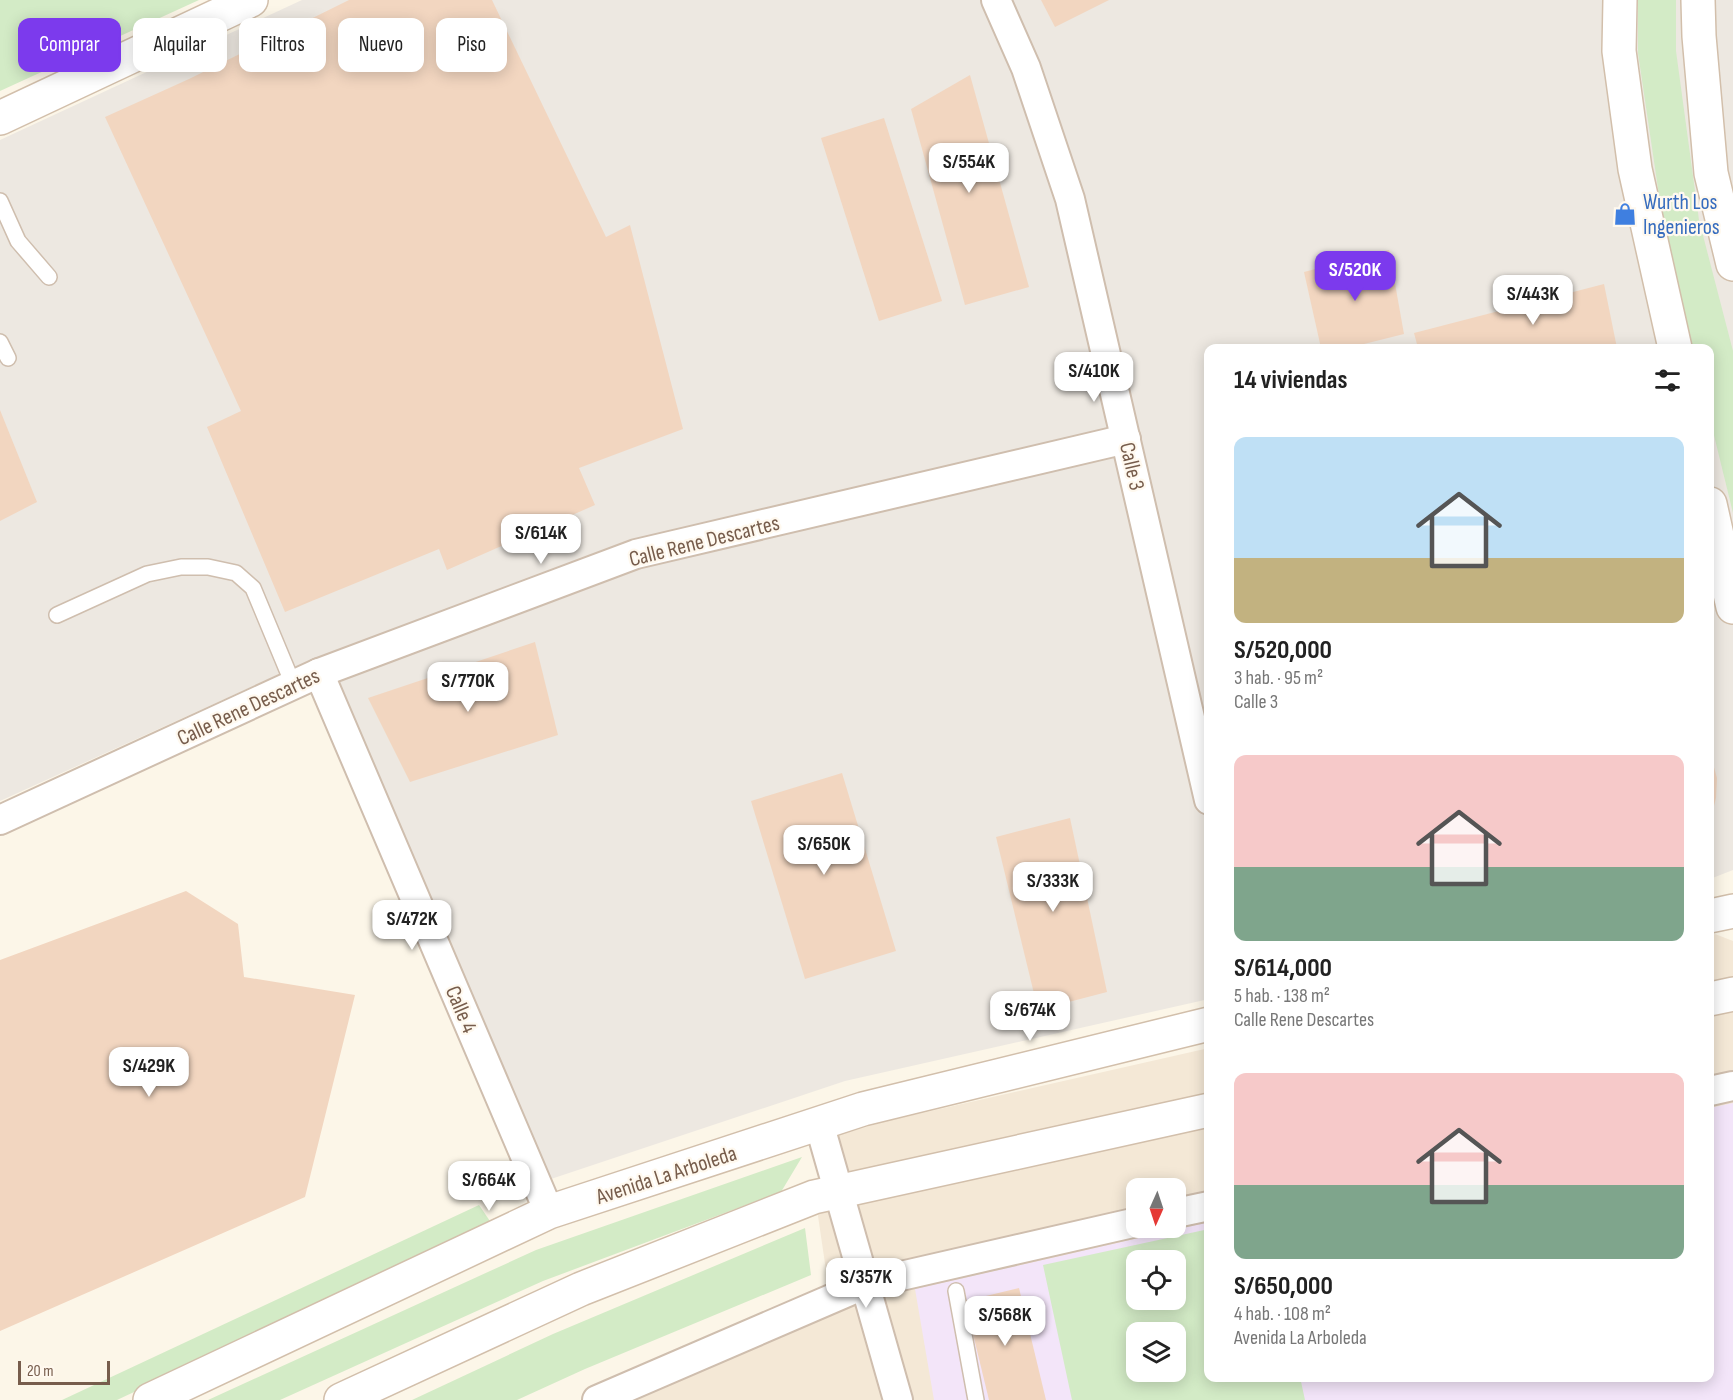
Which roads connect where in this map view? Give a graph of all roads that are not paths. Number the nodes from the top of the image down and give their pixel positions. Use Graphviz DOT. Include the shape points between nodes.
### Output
graph roads {
  1 [pos="251,0"];
  2 [pos="996,0"];
  3 [pos="1620,0"];
  4 [pos="1698,0"];
  5 [pos="0,118"];
  6 [pos="0,201"];
  7 [pos="1733,264"];
  8 [pos="49,277"];
  9 [pos="0,342"];
  10 [pos="1674,344"];
  11 [pos="8,358"];
  12 [pos="1126,439"];
  13 [pos="1714,522"];
  14 [pos="1733,607"];
  15 [pos="57,615"];
  16 [pos="319,672"];
  17 [pos="293,684"];
  18 [pos="1204,778"];
  19 [pos="0,820"];
  20 [pos="1733,911"];
  21 [pos="1714,915"];
  22 [pos="1733,994"];
  23 [pos="1714,998"];
  24 [pos="1204,1025"];
  25 [pos="1733,1086"];
  26 [pos="1714,1090"];
  27 [pos="1204,1111"];
  28 [pos="819,1123"];
  29 [pos="839,1191"];
  30 [pos="1204,1207"];
  31 [pos="1186,1211"];
  32 [pos="549,1212"];
  33 [pos="1126,1225"];
  34 [pos="866,1284"];
  35 [pos="956,1291"];
  36 [pos="150,1400"];
  37 [pos="341,1400"];
  38 [pos="597,1400"];
  39 [pos="898,1400"];
  40 [pos="976,1400"];
  1 -- 5 [label="street"];
  2 -- 12 [label="street, Calle 3" via="1026,68 1070,199"];
  3 -- 10 [label="street" via="1619,51 1635,169"];
  4 -- 7 [label="street" via="1711,173"];
  6 -- 8 [label="lane" via="18,241"];
  9 -- 11 [label="lane"];
  12 -- 16 [label="street, Calle Rene Descartes" via="636,554"];
  12 -- 18 [label="street, Calle 3"];
  13 -- 14 [label="street"];
  15 -- 17 [label="lane" via="147,574 181,567 236,573 253,588"];
  16 -- 17 [label="street, Calle Rene Descartes"];
  16 -- 32 [label="street, Calle 4"];
  17 -- 19 [label="street, Calle Rene Descartes"];
  20 -- 21 [label="street"];
  22 -- 23 [label="street"];
  24 -- 28 [label="street, Avenida La Arboleda"];
  25 -- 26 [label="street"];
  27 -- 29 [label="street"];
  28 -- 29 [label="street"];
  28 -- 32 [label="street, Avenida La Arboleda"];
  29 -- 34 [label="street"];
  29 -- 37 [label="street" via="814,1197 581,1289"];
  30 -- 31 [label="street"];
  32 -- 36 [label="street, Avenida La Arboleda"];
  33 -- 34 [label="street"];
  34 -- 38 [label="street"];
  34 -- 39 [label="street"];
  35 -- 40 [label="lane"];
}
